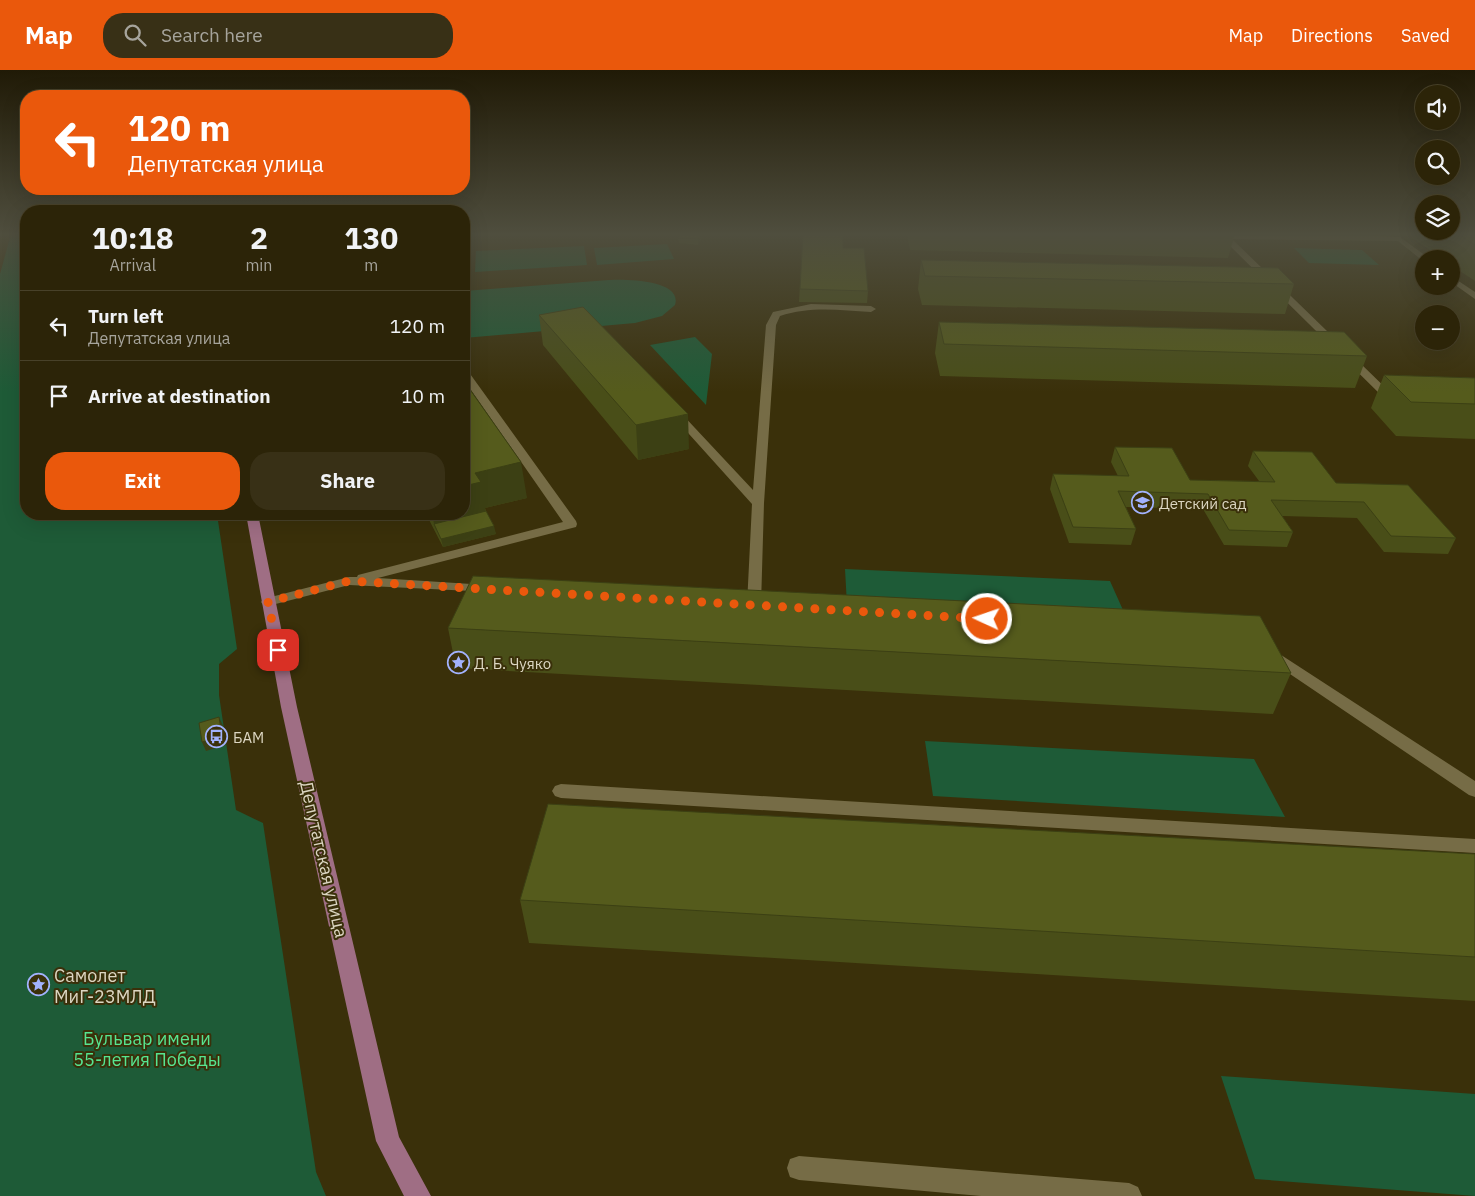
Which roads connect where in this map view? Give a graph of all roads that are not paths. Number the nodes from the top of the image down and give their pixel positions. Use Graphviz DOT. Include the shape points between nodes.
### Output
graph roads {
  1 [pos="1276,287"];
  2 [pos="1462,287"];
  3 [pos="1262,290"];
  4 [pos="1281,291"];
  5 [pos="1475,296"];
  6 [pos="870,309"];
  7 [pos="1326,353"];
  8 [pos="1346,353"];
  9 [pos="470,381"];
  10 [pos="1400,399"];
  11 [pos="664,402"];
  12 [pos="758,503"];
  13 [pos="253,520"];
  14 [pos="349,581"];
  15 [pos="497,590"];
  16 [pos="268,602"];
  17 [pos="734,604"];
  18 [pos="1255,644"];
  19 [pos="1475,790"];
  20 [pos="561,791"];
  21 [pos="1475,846"];
  22 [pos="799,1168"];
  23 [pos="418,1196"];
  24 [pos="1129,1196"];
  1 -- 4 [label="lane"];
  2 -- 5 [label="lane"];
  3 -- 4 [label="lane"];
  4 -- 8 [label="lane"];
  6 -- 12 [label="lane" via="789,308 776,314 772,325"];
  7 -- 8 [label="lane"];
  8 -- 10 [label="lane" via="1390,398"];
  9 -- 14 [label="lane" via="571,524"];
  11 -- 12 [label="lane"];
  12 -- 17 [label="lane" via="759,605"];
  13 -- 16 [label="main road, Депутатская улица"];
  14 -- 15 [label="lane"];
  14 -- 16 [label="lane"];
  16 -- 23 [label="main road, Депутатская улица" via="388,1141"];
  18 -- 19 [label="lane"];
  20 -- 21 [label="lane"];
  22 -- 24 [label="lane"];
}
